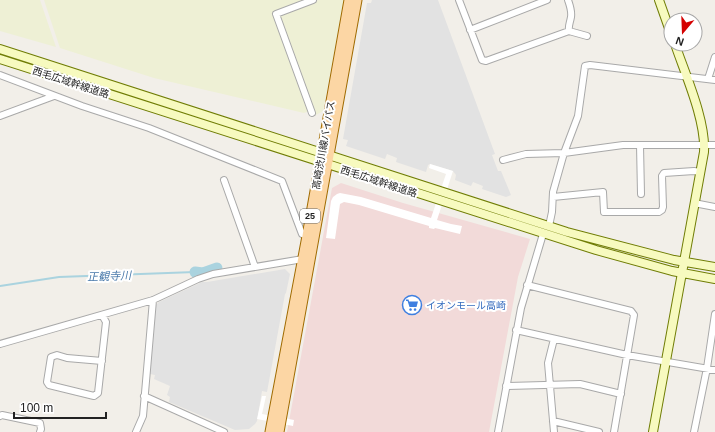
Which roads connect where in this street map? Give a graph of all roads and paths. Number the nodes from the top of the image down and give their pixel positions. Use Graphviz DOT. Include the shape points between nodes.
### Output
graph roads {
  1 [pos="313,0"];
  2 [pos="349,0"];
  3 [pos="357,0"];
  4 [pos="459,0"];
  5 [pos="547,0"];
  6 [pos="568,0"];
  7 [pos="659,0"];
  8 [pos="663,12"];
  9 [pos="470,30"];
  10 [pos="569,31"];
  11 [pos="587,36"];
  12 [pos="0,49"];
  13 [pos="678,52"];
  14 [pos="715,57"];
  15 [pos="0,59"];
  16 [pos="0,75"];
  17 [pos="687,78"];
  18 [pos="708,79"];
  19 [pos="715,80"];
  20 [pos="54,96"];
  21 [pos="312,113"];
  22 [pos="0,116"];
  23 [pos="640,145"];
  24 [pos="715,145"];
  25 [pos="705,146"];
  26 [pos="564,153"];
  27 [pos="326,154"];
  28 [pos="503,160"];
  29 [pos="324,164"];
  30 [pos="700,172"];
  31 [pos="224,180"];
  32 [pos="641,194"];
  33 [pos="553,197"];
  34 [pos="694,203"];
  35 [pos="715,207"];
  36 [pos="549,226"];
  37 [pos="543,234"];
  38 [pos="307,236"];
  39 [pos="303,259"];
  40 [pos="684,262"];
  41 [pos="255,267"];
  42 [pos="715,267"];
  43 [pos="682,272"];
  44 [pos="715,279"];
  45 [pos="527,285"];
  46 [pos="153,300"];
  47 [pos="715,314"];
  48 [pos="102,315"];
  49 [pos="516,330"];
  50 [pos="554,339"];
  51 [pos="0,344"];
  52 [pos="627,355"];
  53 [pos="102,361"];
  54 [pos="666,362"];
  55 [pos="707,368"];
  56 [pos="715,370"];
  57 [pos="506,386"];
  58 [pos="549,386"];
  59 [pos="621,394"];
  60 [pos="144,396"];
  61 [pos="0,416"];
  62 [pos="553,422"];
  63 [pos="40,432"];
  64 [pos="136,432"];
  65 [pos="224,432"];
  66 [pos="270,432"];
  67 [pos="279,432"];
  68 [pos="498,432"];
  69 [pos="554,432"];
  70 [pos="599,432"];
  71 [pos="614,432"];
  72 [pos="653,432"];
  73 [pos="694,432"];
  1 -- 21 [label="street" via="276,14"];
  2 -- 27 [label="main road, 高崎渋川線バイパス / 25"];
  3 -- 27 [label="main road, 高崎渋川線バイパス / 25"];
  4 -- 9 [label="street"];
  5 -- 9 [label="street"];
  6 -- 10 [label="street" via="571,10"];
  7 -- 8 [label="street"];
  9 -- 10 [label="street" via="482,60 486,62"];
  10 -- 11 [label="street"];
  12 -- 27 [label="street, 西毛広域幹線道路"];
  13 -- 17 [label="street"];
  14 -- 18 [label="street"];
  15 -- 29 [label="street, 西毛広域幹線道路"];
  16 -- 20 [label="street"];
  17 -- 18 [label="street"];
  17 -- 25 [label="street"];
  17 -- 26 [label="street" via="585,66 578,116"];
  18 -- 19 [label="street"];
  20 -- 22 [label="street"];
  20 -- 38 [label="street" via="149,128 282,181 302,234"];
  23 -- 25 [label="street"];
  23 -- 26 [label="street"];
  23 -- 32 [label="street"];
  24 -- 25 [label="street"];
  25 -- 30 [label="street"];
  26 -- 28 [label="street" via="526,154"];
  26 -- 33 [label="street"];
  27 -- 29 [label="main road, 高崎渋川線バイパス / 25"];
  27 -- 36 [label="street, 西毛広域幹線道路"];
  29 -- 37 [label="street, 西毛広域幹線道路"];
  29 -- 38 [label="main road, 高崎渋川線バイパス / 25"];
  29 -- 67 [label="main road, 高崎渋川線バイパス / 25"];
  30 -- 33 [label="street" via="664,173 662,210 659,212 604,212 603,192"];
  30 -- 34 [label="street"];
  31 -- 41 [label="street"];
  33 -- 36 [label="street"];
  34 -- 35 [label="street"];
  34 -- 40 [label="street"];
  36 -- 40 [label="street, 西毛広域幹線道路"];
  37 -- 43 [label="street, 西毛広域幹線道路"];
  37 -- 45 [label="street"];
  38 -- 39 [label="main road, 高崎渋川線バイパス / 25"];
  39 -- 41 [label="street"];
  39 -- 66 [label="main road, 高崎渋川線バイパス / 25"];
  40 -- 42 [label="street, 西毛広域幹線道路"];
  40 -- 43 [label="street"];
  41 -- 46 [label="street" via="213,274"];
  43 -- 44 [label="street, 西毛広域幹線道路"];
  43 -- 54 [label="street"];
  45 -- 49 [label="street"];
  45 -- 52 [label="street" via="631,311 634,315"];
  46 -- 48 [label="street"];
  46 -- 60 [label="street"];
  47 -- 55 [label="street"];
  48 -- 51 [label="street"];
  48 -- 53 [label="street" via="106,322"];
  49 -- 50 [label="street"];
  49 -- 57 [label="street"];
  50 -- 52 [label="street"];
  50 -- 58 [label="street" via="548,363"];
  52 -- 54 [label="street"];
  52 -- 59 [label="street"];
  53 -- 53 [label="street" via="98,393 94,396 49,385 47,382 51,357 57,355"];
  54 -- 55 [label="street"];
  54 -- 72 [label="street"];
  55 -- 56 [label="street"];
  55 -- 73 [label="street"];
  57 -- 58 [label="street"];
  57 -- 68 [label="street"];
  58 -- 59 [label="street" via="580,384"];
  58 -- 62 [label="street"];
  59 -- 71 [label="street"];
  60 -- 64 [label="street" via="143,416"];
  60 -- 65 [label="street"];
  61 -- 63 [label="street" via="40,423"];
  62 -- 69 [label="street"];
  62 -- 70 [label="street"];
}
